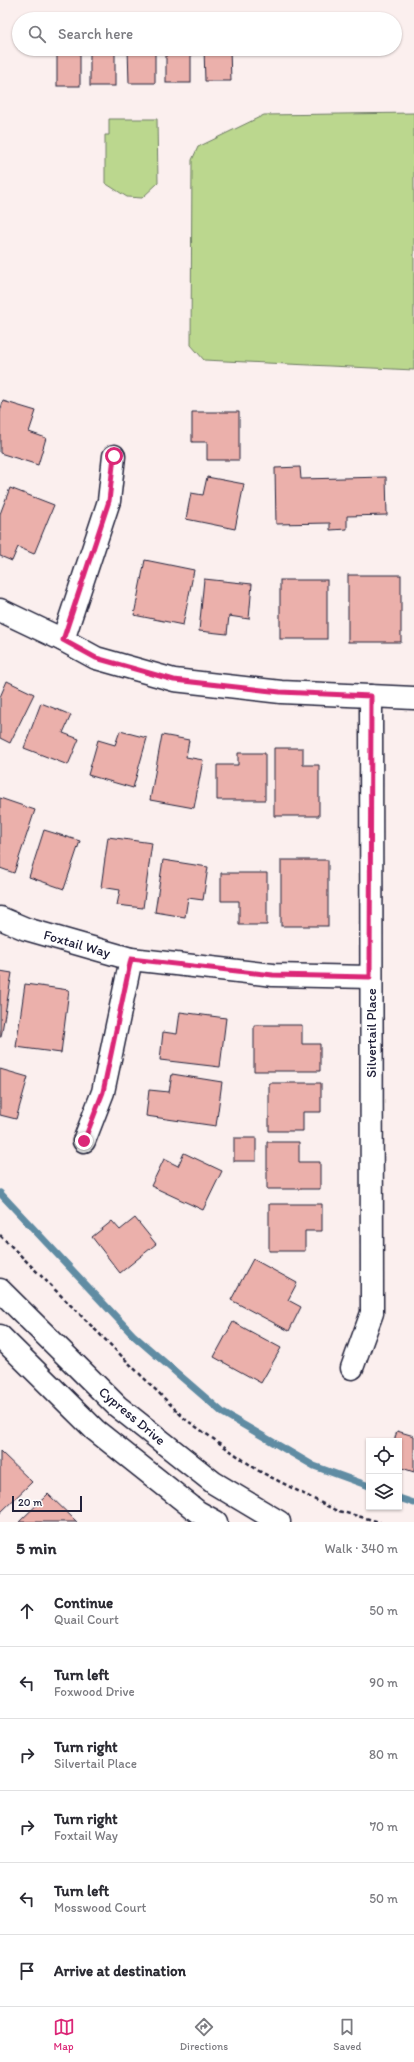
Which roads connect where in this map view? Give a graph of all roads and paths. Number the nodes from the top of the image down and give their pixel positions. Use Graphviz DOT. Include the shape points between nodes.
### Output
graph roads {
  1 [pos="114,456"];
  2 [pos="0,610"];
  3 [pos="63,640"];
  4 [pos="371,696"];
  5 [pos="414,698"];
  6 [pos="0,918"];
  7 [pos="131,959"];
  8 [pos="370,977"];
  9 [pos="84,1141"];
  10 [pos="0,1235"];
  11 [pos="0,1290"];
  12 [pos="0,1336"];
  13 [pos="352,1368"];
  14 [pos="216,1522"];
  15 [pos="279,1522"];
  16 [pos="380,1522"];
  1 -- 3 [label="street" via="109,501"];
  2 -- 3 [label="street"];
  3 -- 4 [label="street" via="96,658 174,680 280,692"];
  4 -- 5 [label="street"];
  4 -- 8 [label="street, Silvertail Place"];
  6 -- 7 [label="street, Foxtail Way" via="26,930"];
  7 -- 8 [label="street, Foxtail Way" via="273,975"];
  7 -- 9 [label="street" via="103,1092"];
  8 -- 13 [label="street, Silvertail Place" via="372,1313"];
  10 -- 16 [label="path" via="185,1419 259,1471 335,1510"];
  11 -- 15 [label="street, Cypress Drive" via="117,1406 214,1483"];
  12 -- 14 [label="street" via="95,1430 198,1512"];
}
